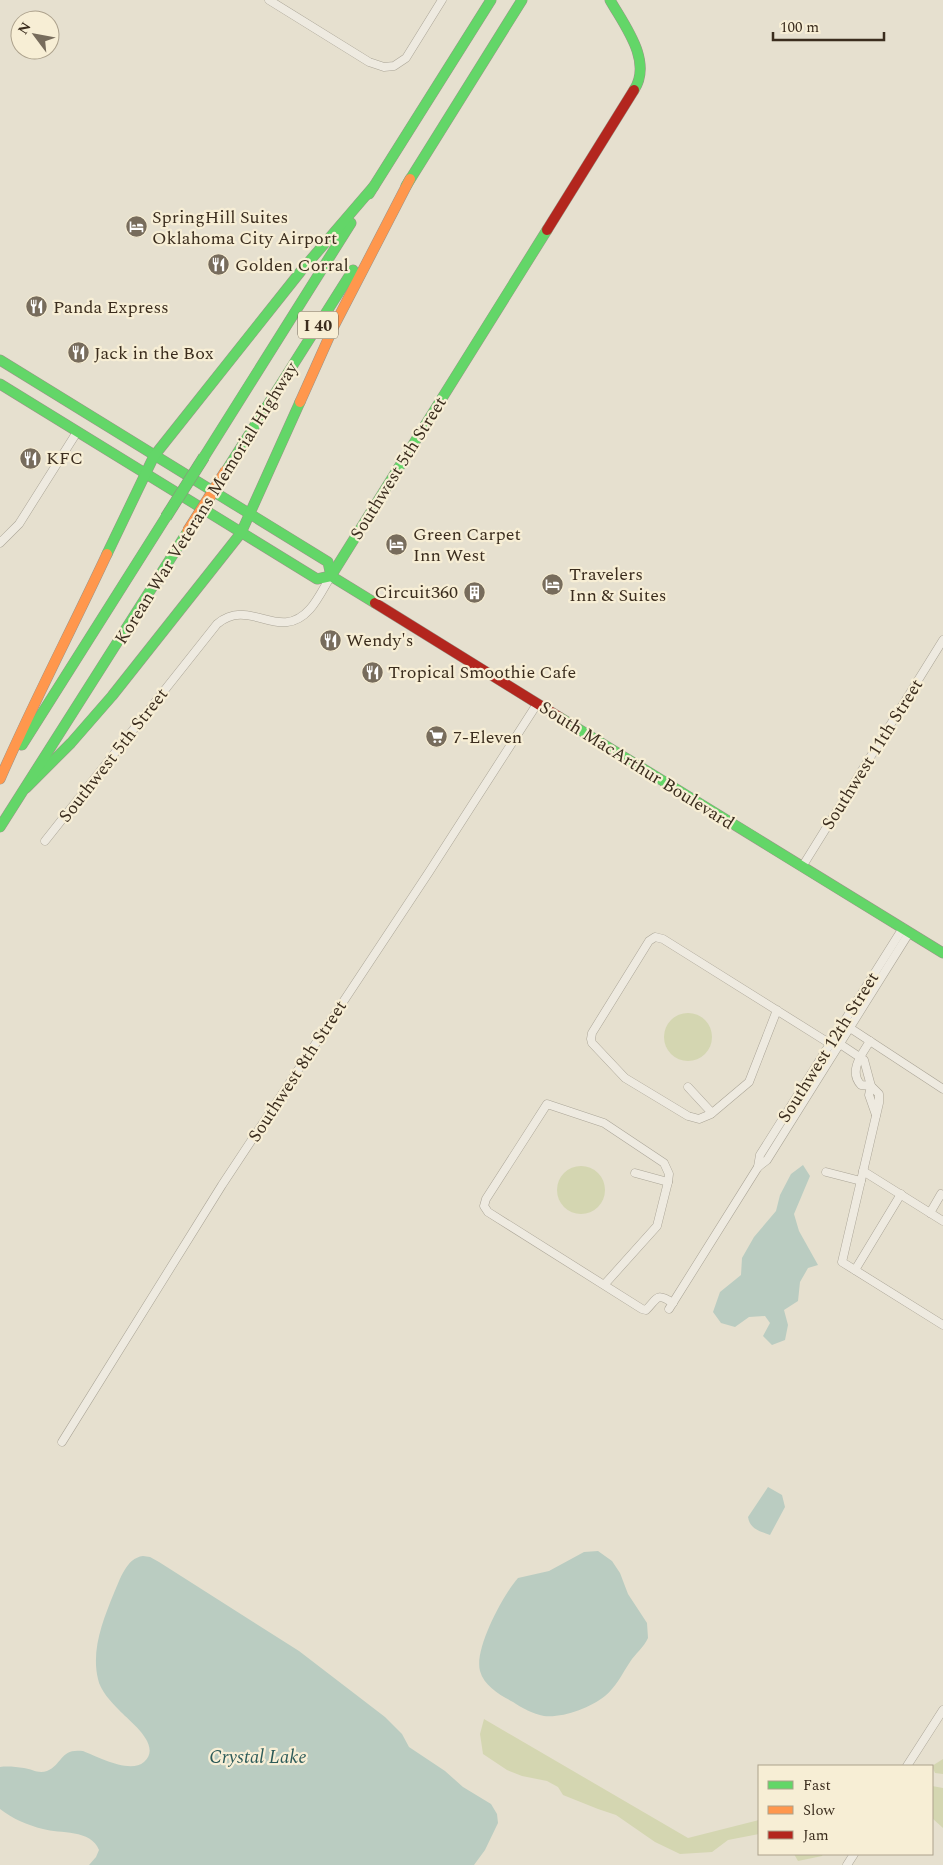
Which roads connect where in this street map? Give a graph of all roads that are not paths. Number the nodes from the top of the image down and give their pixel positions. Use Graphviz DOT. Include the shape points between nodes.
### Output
graph roads {
  1 [pos="269,0"];
  2 [pos="442,0"];
  3 [pos="491,0"];
  4 [pos="522,0"];
  5 [pos="610,0"];
  6 [pos="410,180"];
  7 [pos="374,186"];
  8 [pos="0,360"];
  9 [pos="0,384"];
  10 [pos="77,432"];
  11 [pos="154,456"];
  12 [pos="145,474"];
  13 [pos="249,514"];
  14 [pos="241,533"];
  15 [pos="0,542"];
  16 [pos="331,576"];
  17 [pos="943,640"];
  18 [pos="536,704"];
  19 [pos="0,779"];
  20 [pos="26,788"];
  21 [pos="0,827"];
  22 [pos="45,842"];
  23 [pos="802,867"];
  24 [pos="906,931"];
  25 [pos="943,953"];
  26 [pos="777,1010"];
  27 [pos="850,1028"];
  28 [pos="870,1041"];
  29 [pos="835,1044"];
  30 [pos="860,1058"];
  31 [pos="871,1086"];
  32 [pos="941,1086"];
  33 [pos="688,1087"];
  34 [pos="712,1113"];
  35 [pos="864,1171"];
  36 [pos="826,1172"];
  37 [pos="635,1173"];
  38 [pos="861,1180"];
  39 [pos="668,1182"];
  40 [pos="901,1194"];
  41 [pos="943,1195"];
  42 [pos="930,1212"];
  43 [pos="943,1221"];
  44 [pos="855,1270"];
  45 [pos="604,1285"];
  46 [pos="943,1325"];
  47 [pos="62,1442"];
  48 [pos="943,1710"];
  49 [pos="908,1765"];
  1 -- 2 [label="street" via="369,62 384,67 394,66 406,58"];
  3 -- 7 [label="main road, Korean War Veterans Memorial Highway / I 40"];
  4 -- 6 [label="main road, Korean War Veterans Memorial Highway / I 40"];
  5 -- 16 [label="main road, Southwest 5th Street" via="639,58 642,70 639,82"];
  6 -- 13 [label="main road" via="337,319"];
  6 -- 20 [label="main road, Korean War Veterans Memorial Highway / I 40, bridge"];
  7 -- 11 [label="main road" via="301,271"];
  7 -- 19 [label="main road, Korean War Veterans Memorial Highway / I 40, bridge"];
  8 -- 11 [label="main road, South MacArthur Boulevard"];
  9 -- 10 [label="main road, South MacArthur Boulevard"];
  10 -- 12 [label="main road, South MacArthur Boulevard"];
  10 -- 15 [label="street" via="19,524"];
  11 -- 12 [label="main road"];
  11 -- 13 [label="main road, South MacArthur Boulevard"];
  12 -- 14 [label="main road, South MacArthur Boulevard"];
  12 -- 19 [label="main road"];
  13 -- 14 [label="main road"];
  13 -- 16 [label="main road, South MacArthur Boulevard" via="328,562"];
  14 -- 16 [label="main road, South MacArthur Boulevard" via="316,579"];
  14 -- 20 [label="main road" via="112,696"];
  16 -- 18 [label="main road, South MacArthur Boulevard"];
  16 -- 22 [label="street, Southwest 5th Street" via="309,610 297,619 282,624 242,614 217,624"];
  17 -- 23 [label="street, Southwest 11th Street"];
  18 -- 23 [label="main road, South MacArthur Boulevard"];
  18 -- 47 [label="street, Southwest 8th Street" via="222,1185"];
  20 -- 21 [label="main road, Korean War Veterans Memorial Highway / I 40"];
  23 -- 24 [label="main road, South MacArthur Boulevard"];
  24 -- 25 [label="main road, South MacArthur Boulevard"];
  24 -- 27 [label="street, Southwest 12th Street"];
  24 -- 29 [label="street, Southwest 12th Street"];
  26 -- 29 [label="street"];
  26 -- 34 [label="street" via="749,1082"];
  26 -- 34 [label="street" via="664,939 655,936 649,942 590,1039 625,1078 693,1119"];
  27 -- 28 [label="street"];
  27 -- 29 [label="street, Southwest 12th Street"];
  28 -- 30 [label="street"];
  28 -- 32 [label="street"];
  29 -- 30 [label="street"];
  29 -- 45 [label="street, Southwest 12th Street" via="760,1155 758,1167 671,1306 659,1296 646,1310 642,1309"];
  30 -- 31 [label="street" via="864,1060"];
  30 -- 31 [label="street" via="855,1076 861,1086"];
  31 -- 35 [label="street" via="869,1095 876,1115"];
  33 -- 34 [label="street"];
  35 -- 38 [label="street"];
  35 -- 40 [label="street"];
  36 -- 38 [label="street"];
  37 -- 39 [label="street"];
  38 -- 44 [label="street" via="842,1262"];
  39 -- 45 [label="street" via="657,1226"];
  39 -- 45 [label="street" via="669,1174 664,1163 604,1123 547,1104 486,1199 484,1206 488,1212"];
  40 -- 42 [label="street"];
  40 -- 44 [label="street"];
  41 -- 42 [label="street"];
  42 -- 43 [label="street"];
  44 -- 46 [label="street"];
  48 -- 49 [label="street"];
}
